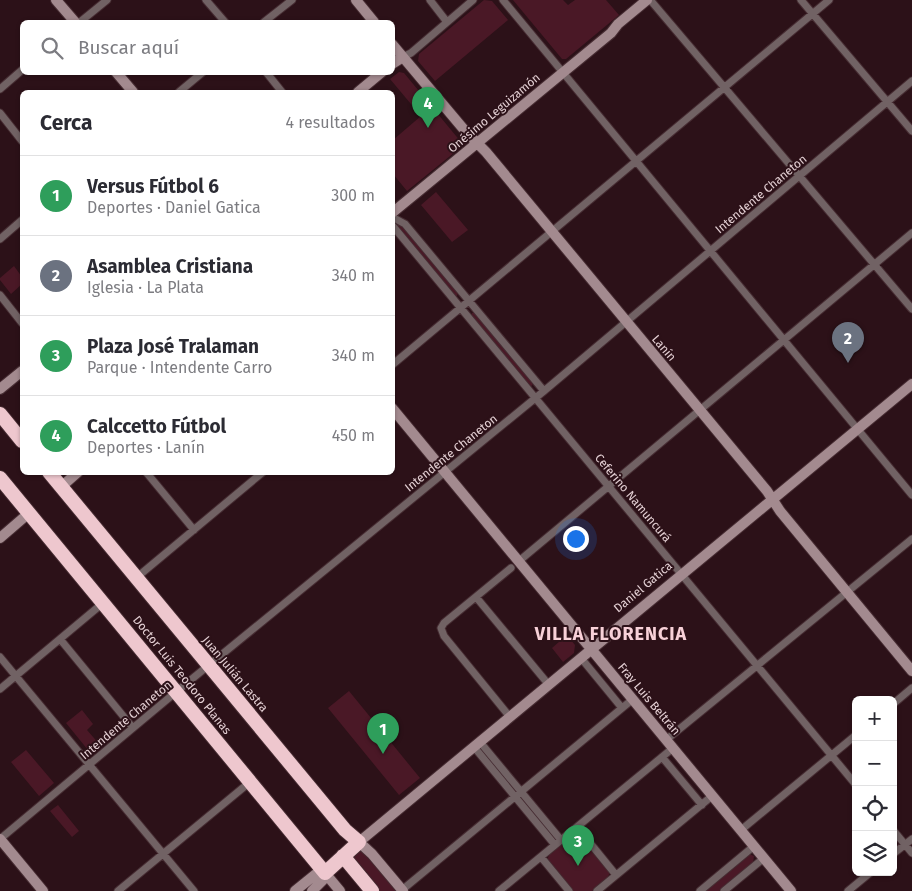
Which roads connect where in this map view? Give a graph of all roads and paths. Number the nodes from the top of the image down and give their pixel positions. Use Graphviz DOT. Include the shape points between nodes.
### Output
graph roads {
  1 [pos="56,0"];
  2 [pos="107,0"];
  3 [pos="206,0"];
  4 [pos="292,0"];
  5 [pos="356,0"];
  6 [pos="430,0"];
  7 [pos="473,0"];
  8 [pos="503,0"];
  9 [pos="801,0"];
  10 [pos="829,0"];
  11 [pos="651,1"];
  12 [pos="813,14"];
  13 [pos="73,20"];
  14 [pos="82,20"];
  15 [pos="223,20"];
  16 [pos="267,20"];
  17 [pos="372,20"];
  18 [pos="448,22"];
  19 [pos="395,48"];
  20 [pos="403,57"];
  21 [pos="395,62"];
  22 [pos="20,72"];
  23 [pos="562,73"];
  24 [pos="118,75"];
  25 [pos="199,75"];
  26 [pos="268,75"];
  27 [pos="378,75"];
  28 [pos="912,81"];
  29 [pos="0,88"];
  30 [pos="724,88"];
  31 [pos="130,90"];
  32 [pos="181,90"];
  33 [pos="280,90"];
  34 [pos="360,90"];
  35 [pos="888,102"];
  36 [pos="0,113"];
  37 [pos="912,131"];
  38 [pos="20,138"];
  39 [pos="478,143"];
  40 [pos="636,162"];
  41 [pos="799,176"];
  42 [pos="395,211"];
  43 [pos="395,219"];
  44 [pos="20,222"];
  45 [pos="395,229"];
  46 [pos="552,233"];
  47 [pos="912,233"];
  48 [pos="0,239"];
  49 [pos="710,252"];
  50 [pos="874,264"];
  51 [pos="0,295"];
  52 [pos="469,302"];
  53 [pos="461,308"];
  54 [pos="912,309"];
  55 [pos="20,320"];
  56 [pos="626,322"];
  57 [pos="784,340"];
  58 [pos="395,363"];
  59 [pos="20,373"];
  60 [pos="912,384"];
  61 [pos="0,390"];
  62 [pos="544,392"];
  63 [pos="536,398"];
  64 [pos="700,410"];
  65 [pos="395,412"];
  66 [pos="0,414"];
  67 [pos="858,429"];
  68 [pos="20,439"];
  69 [pos="446,472"];
  70 [pos="51,475"];
  71 [pos="75,475"];
  72 [pos="148,475"];
  73 [pos="259,475"];
  74 [pos="0,478"];
  75 [pos="608,486"];
  76 [pos="61,487"];
  77 [pos="912,495"];
  78 [pos="773,500"];
  79 [pos="30,513"];
  80 [pos="194,530"];
  81 [pos="0,538"];
  82 [pos="912,539"];
  83 [pos="515,564"];
  84 [pos="682,575"];
  85 [pos="136,578"];
  86 [pos="847,592"];
  87 [pos="476,596"];
  88 [pos="104,602"];
  89 [pos="60,639"];
  90 [pos="592,649"];
  91 [pos="0,657"];
  92 [pos="581,658"];
  93 [pos="209,666"];
  94 [pos="757,666"];
  95 [pos="912,670"];
  96 [pos="16,676"];
  97 [pos="549,685"];
  98 [pos="912,688"];
  99 [pos="0,689"];
  100 [pos="176,692"];
  101 [pos="633,700"];
  102 [pos="897,701"];
  103 [pos="622,708"];
  104 [pos="510,717"];
  105 [pos="133,728"];
  106 [pos="852,738"];
  107 [pos="477,744"];
  108 [pos="670,744"];
  109 [pos="831,755"];
  110 [pos="662,757"];
  111 [pos="89,765"];
  112 [pos="852,780"];
  113 [pos="250,782"];
  114 [pos="521,792"];
  115 [pos="712,796"];
  116 [pos="515,797"];
  117 [pos="702,804"];
  118 [pos="577,827"];
  119 [pos="741,830"];
  120 [pos="894,831"];
  121 [pos="0,839"];
  122 [pos="912,839"];
  123 [pos="561,840"];
  124 [pos="359,842"];
  125 [pos="905,844"];
  126 [pos="555,845"];
  127 [pos="754,846"];
  128 [pos="897,851"];
  129 [pos="912,853"];
  130 [pos="163,854"];
  131 [pos="540,857"];
  132 [pos="764,858"];
  133 [pos="340,859"];
  134 [pos="325,873"];
  135 [pos="616,875"];
  136 [pos="866,876"];
  137 [pos="403,890"];
  138 [pos="600,890"];
  139 [pos="43,891"];
  140 [pos="118,891"];
  141 [pos="194,891"];
  142 [pos="295,891"];
  143 [pos="312,891"];
  144 [pos="340,891"];
  145 [pos="361,891"];
  146 [pos="372,891"];
  147 [pos="499,891"];
  148 [pos="569,891"];
  149 [pos="700,891"];
  150 [pos="724,891"];
  151 [pos="791,891"];
  152 [pos="848,891"];
  1 -- 13 [label="street"];
  2 -- 14 [label="street"];
  3 -- 15 [label="street"];
  4 -- 16 [label="street"];
  5 -- 17 [label="street"];
  6 -- 18 [label="street"];
  7 -- 18 [label="street"];
  8 -- 23 [label="street"];
  9 -- 12 [label="street"];
  10 -- 12 [label="street"];
  11 -- 23 [label="street, Onésimo Leguizamón"];
  11 -- 30 [label="street"];
  12 -- 30 [label="street"];
  12 -- 35 [label="street"];
  18 -- 20 [label="street"];
  19 -- 20 [label="street, Lanín"];
  20 -- 21 [label="street"];
  20 -- 39 [label="street, Lanín"];
  22 -- 29 [label="street"];
  23 -- 39 [label="street, Onésimo Leguizamón"];
  23 -- 40 [label="street"];
  24 -- 31 [label="street"];
  25 -- 32 [label="street"];
  26 -- 33 [label="street"];
  27 -- 34 [label="street"];
  28 -- 35 [label="street, Intendente Chaneton"];
  30 -- 40 [label="street"];
  30 -- 41 [label="street"];
  35 -- 37 [label="street"];
  35 -- 41 [label="street, Intendente Chaneton"];
  36 -- 38 [label="street"];
  39 -- 42 [label="street, Onésimo Leguizamón"];
  39 -- 46 [label="street, Lanín"];
  40 -- 46 [label="street"];
  40 -- 49 [label="street"];
  41 -- 49 [label="street, Intendente Chaneton"];
  41 -- 50 [label="street"];
  43 -- 52 [label="street" via="405,224"];
  44 -- 48 [label="street"];
  45 -- 53 [label="street, Ceferino Namuncurá"];
  46 -- 52 [label="street"];
  46 -- 56 [label="street, Lanín"];
  47 -- 50 [label="street"];
  49 -- 56 [label="street, Intendente Chaneton"];
  49 -- 57 [label="street"];
  50 -- 54 [label="street"];
  50 -- 57 [label="street"];
  51 -- 55 [label="street"];
  52 -- 53 [label="street"];
  52 -- 62 [label="street"];
  53 -- 58 [label="street"];
  53 -- 63 [label="street, Ceferino Namuncurá"];
  56 -- 62 [label="street, Intendente Chaneton"];
  56 -- 64 [label="street, Lanín"];
  57 -- 64 [label="street"];
  57 -- 67 [label="street"];
  59 -- 61 [label="street"];
  60 -- 67 [label="street, Daniel Gatica"];
  62 -- 63 [label="street, Intendente Chaneton"];
  63 -- 69 [label="street, Intendente Chaneton"];
  63 -- 75 [label="street, Ceferino Namuncurá"];
  64 -- 75 [label="street"];
  64 -- 78 [label="street, Lanín"];
  65 -- 69 [label="street, Fray Luis Beltrán"];
  66 -- 68 [label="highway"];
  67 -- 77 [label="street"];
  67 -- 78 [label="street, Daniel Gatica"];
  69 -- 83 [label="street, Fray Luis Beltrán"];
  69 -- 93 [label="street, Intendente Chaneton"];
  70 -- 76 [label="highway, Juan Julián Lastra"];
  71 -- 76 [label="street"];
  72 -- 80 [label="street"];
  73 -- 80 [label="street"];
  74 -- 79 [label="highway, Doctor Luis Teodoro Planas"];
  75 -- 83 [label="street"];
  75 -- 84 [label="street, Ceferino Namuncurá"];
  76 -- 85 [label="highway, Juan Julián Lastra"];
  78 -- 84 [label="street, Daniel Gatica"];
  78 -- 86 [label="street, Lanín"];
  79 -- 81 [label="street"];
  79 -- 88 [label="highway, Doctor Luis Teodoro Planas"];
  80 -- 85 [label="street"];
  82 -- 86 [label="street"];
  83 -- 87 [label="street"];
  83 -- 90 [label="street, Fray Luis Beltrán"];
  84 -- 90 [label="street, Daniel Gatica"];
  84 -- 94 [label="street, Ceferino Namuncurá"];
  85 -- 93 [label="highway, Juan Julián Lastra"];
  86 -- 94 [label="street"];
  86 -- 95 [label="street, Lanín"];
  87 -- 97 [label="street"];
  87 -- 104 [label="street" via="446,621 441,628 442,634"];
  88 -- 89 [label="street"];
  88 -- 100 [label="highway, Doctor Luis Teodoro Planas"];
  89 -- 96 [label="street"];
  89 -- 105 [label="street"];
  90 -- 92 [label="street, Daniel Gatica"];
  90 -- 101 [label="street, Fray Luis Beltrán"];
  91 -- 96 [label="street"];
  92 -- 97 [label="street, Daniel Gatica"];
  92 -- 103 [label="street"];
  93 -- 100 [label="street, Intendente Chaneton"];
  93 -- 124 [label="highway, Juan Julián Lastra" via="345,830"];
  94 -- 108 [label="street"];
  94 -- 109 [label="street, Ceferino Namuncurá"];
  96 -- 99 [label="street"];
  96 -- 111 [label="street"];
  97 -- 104 [label="street, Daniel Gatica"];
  98 -- 102 [label="street"];
  100 -- 105 [label="street, Intendente Chaneton"];
  100 -- 113 [label="highway, Doctor Luis Teodoro Planas"];
  101 -- 103 [label="street"];
  101 -- 108 [label="street, Fray Luis Beltrán"];
  103 -- 114 [label="street"];
  104 -- 107 [label="street, Daniel Gatica"];
  105 -- 111 [label="street, Intendente Chaneton"];
  106 -- 109 [label="street"];
  107 -- 114 [label="street"];
  107 -- 116 [label="street"];
  107 -- 124 [label="street, Daniel Gatica"];
  108 -- 110 [label="street"];
  108 -- 115 [label="street, Fray Luis Beltrán"];
  109 -- 112 [label="street, Ceferino Namuncurá"];
  109 -- 119 [label="street"];
  110 -- 117 [label="street"];
  110 -- 118 [label="street"];
  111 -- 121 [label="street, Intendente Chaneton"];
  111 -- 130 [label="street"];
  113 -- 130 [label="street"];
  113 -- 134 [label="highway, Doctor Luis Teodoro Planas"];
  114 -- 116 [label="street"];
  114 -- 123 [label="street"];
  115 -- 117 [label="street"];
  115 -- 119 [label="street, Fray Luis Beltrán"];
  116 -- 126 [label="street"];
  116 -- 137 [label="street"];
  117 -- 135 [label="street"];
  118 -- 123 [label="street"];
  118 -- 135 [label="street"];
  119 -- 127 [label="street, Fray Luis Beltrán"];
  120 -- 125 [label="street"];
  121 -- 139 [label="street"];
  122 -- 125 [label="street"];
  123 -- 126 [label="street"];
  124 -- 133 [label="highway, Daniel Gatica"];
  124 -- 137 [label="street, Juan Julián Lastra"];
  125 -- 128 [label="street"];
  125 -- 129 [label="street"];
  126 -- 131 [label="street"];
  127 -- 132 [label="street, Fray Luis Beltrán"];
  127 -- 149 [label="street"];
  130 -- 140 [label="street"];
  130 -- 141 [label="street"];
  131 -- 147 [label="street"];
  131 -- 148 [label="street"];
  132 -- 150 [label="street"];
  132 -- 151 [label="street, Fray Luis Beltrán"];
  133 -- 134 [label="highway, Daniel Gatica"];
  133 -- 145 [label="highway"];
  133 -- 146 [label="highway"];
  134 -- 142 [label="street, Daniel Gatica" via="316,874"];
  134 -- 143 [label="street, Daniel Gatica" via="322,882"];
  134 -- 144 [label="street, Doctor Luis Teodoro Planas"];
  135 -- 138 [label="street"];
  136 -- 152 [label="street"];
}
